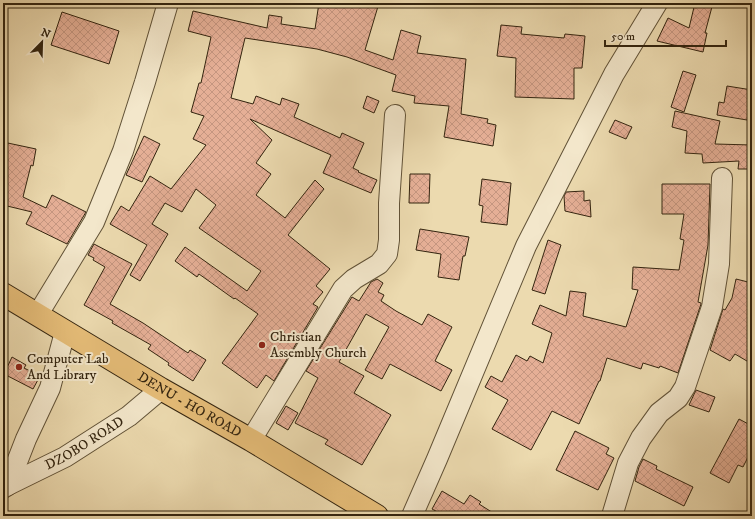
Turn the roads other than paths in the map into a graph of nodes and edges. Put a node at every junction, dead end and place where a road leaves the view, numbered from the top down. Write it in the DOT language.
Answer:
graph roads {
  1 [pos="168,3"];
  2 [pos="657,3"];
  3 [pos="394,115"];
  4 [pos="722,178"];
  5 [pos="3,294"];
  6 [pos="38,314"];
  7 [pos="65,332"];
  8 [pos="160,389"];
  9 [pos="251,440"];
  10 [pos="6,486"];
  11 [pos="377,516"];
  12 [pos="412,516"];
  13 [pos="612,516"];
  1 -- 6 [label="street"];
  2 -- 12 [label="street"];
  3 -- 9 [label="street"];
  4 -- 13 [label="street"];
  5 -- 6 [label="main road, DENU - HO ROAD"];
  6 -- 7 [label="main road, DENU - HO ROAD"];
  7 -- 8 [label="main road, DENU - HO ROAD"];
  7 -- 10 [label="street"];
  8 -- 9 [label="main road, DENU - HO ROAD"];
  8 -- 10 [label="street, DZOBO ROAD"];
  9 -- 11 [label="main road, DENU - HO ROAD"];
}
